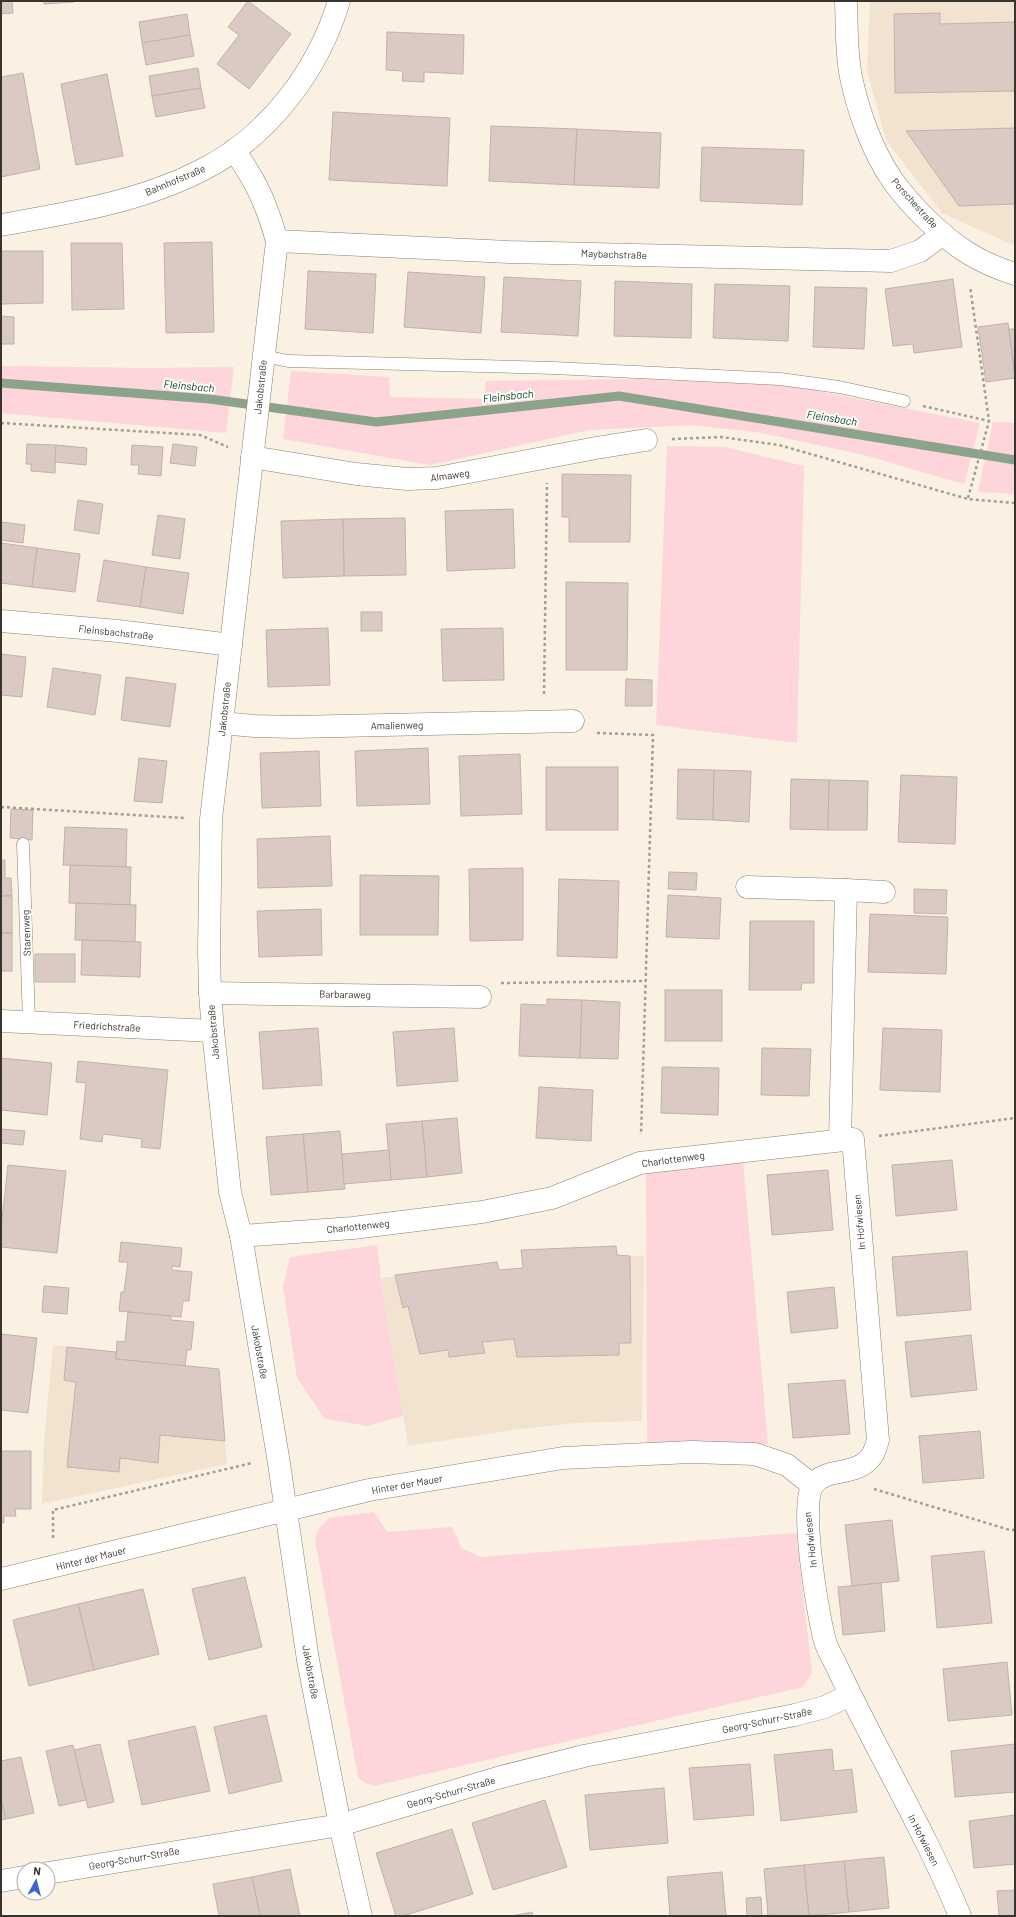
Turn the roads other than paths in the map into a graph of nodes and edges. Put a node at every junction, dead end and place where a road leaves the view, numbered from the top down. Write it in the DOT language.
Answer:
graph roads {
  1 [pos="340,1"];
  2 [pos="846,1"];
  3 [pos="234,150"];
  4 [pos="1,225"];
  5 [pos="943,234"];
  6 [pos="277,241"];
  7 [pos="1015,274"];
  8 [pos="263,364"];
  9 [pos="904,401"];
  10 [pos="646,440"];
  11 [pos="253,449"];
  12 [pos="1,621"];
  13 [pos="231,645"];
  14 [pos="573,721"];
  15 [pos="222,724"];
  16 [pos="23,844"];
  17 [pos="747,887"];
  18 [pos="846,890"];
  19 [pos="884,892"];
  20 [pos="210,993"];
  21 [pos="480,997"];
  22 [pos="1,1021"];
  23 [pos="29,1021"];
  24 [pos="213,1031"];
  25 [pos="846,1140"];
  26 [pos="241,1236"];
  27 [pos="812,1485"];
  28 [pos="285,1510"];
  29 [pos="1,1578"];
  30 [pos="850,1695"];
  31 [pos="340,1825"];
  32 [pos="56,1872"];
  33 [pos="16,1878"];
  34 [pos="1,1881"];
  35 [pos="361,1916"];
  36 [pos="960,1916"];
  1 -- 3 [label="street, Bahnhofstraße"];
  2 -- 5 [label="street, Porschestraße"];
  3 -- 4 [label="street, Bahnhofstraße"];
  3 -- 6 [label="street, Jakobstraße"];
  5 -- 6 [label="street, Maybachstraße"];
  5 -- 7 [label="street, Porschestraße"];
  6 -- 8 [label="street, Jakobstraße"];
  8 -- 9 [label="lane"];
  8 -- 11 [label="street, Jakobstraße"];
  10 -- 11 [label="street, Almaweg"];
  11 -- 13 [label="street, Jakobstraße"];
  12 -- 13 [label="street, Fleinsbachstraße"];
  13 -- 15 [label="street, Jakobstraße"];
  14 -- 15 [label="street, Amalienweg"];
  15 -- 20 [label="street, Jakobstraße"];
  16 -- 23 [label="lane, Starenweg"];
  17 -- 18 [label="street"];
  18 -- 19 [label="street"];
  18 -- 25 [label="street"];
  20 -- 21 [label="street, Barbaraweg"];
  20 -- 24 [label="street, Jakobstraße"];
  22 -- 23 [label="street, Friedrichstraße"];
  23 -- 24 [label="street, Friedrichstraße"];
  24 -- 26 [label="street, Jakobstraße"];
  25 -- 26 [label="street, Charlottenweg"];
  25 -- 27 [label="street, In Hofwiesen"];
  26 -- 28 [label="street, Jakobstraße"];
  27 -- 28 [label="street, Hinter der Mauer"];
  27 -- 30 [label="street, In Hofwiesen"];
  28 -- 29 [label="street, Hinter der Mauer"];
  28 -- 31 [label="street, Jakobstraße"];
  30 -- 31 [label="street, Georg-Schurr-Straße"];
  30 -- 36 [label="street, In Hofwiesen"];
  31 -- 32 [label="street, Georg-Schurr-Straße"];
  31 -- 35 [label="street, Jakobstraße"];
  33 -- 34 [label="street"];
}
